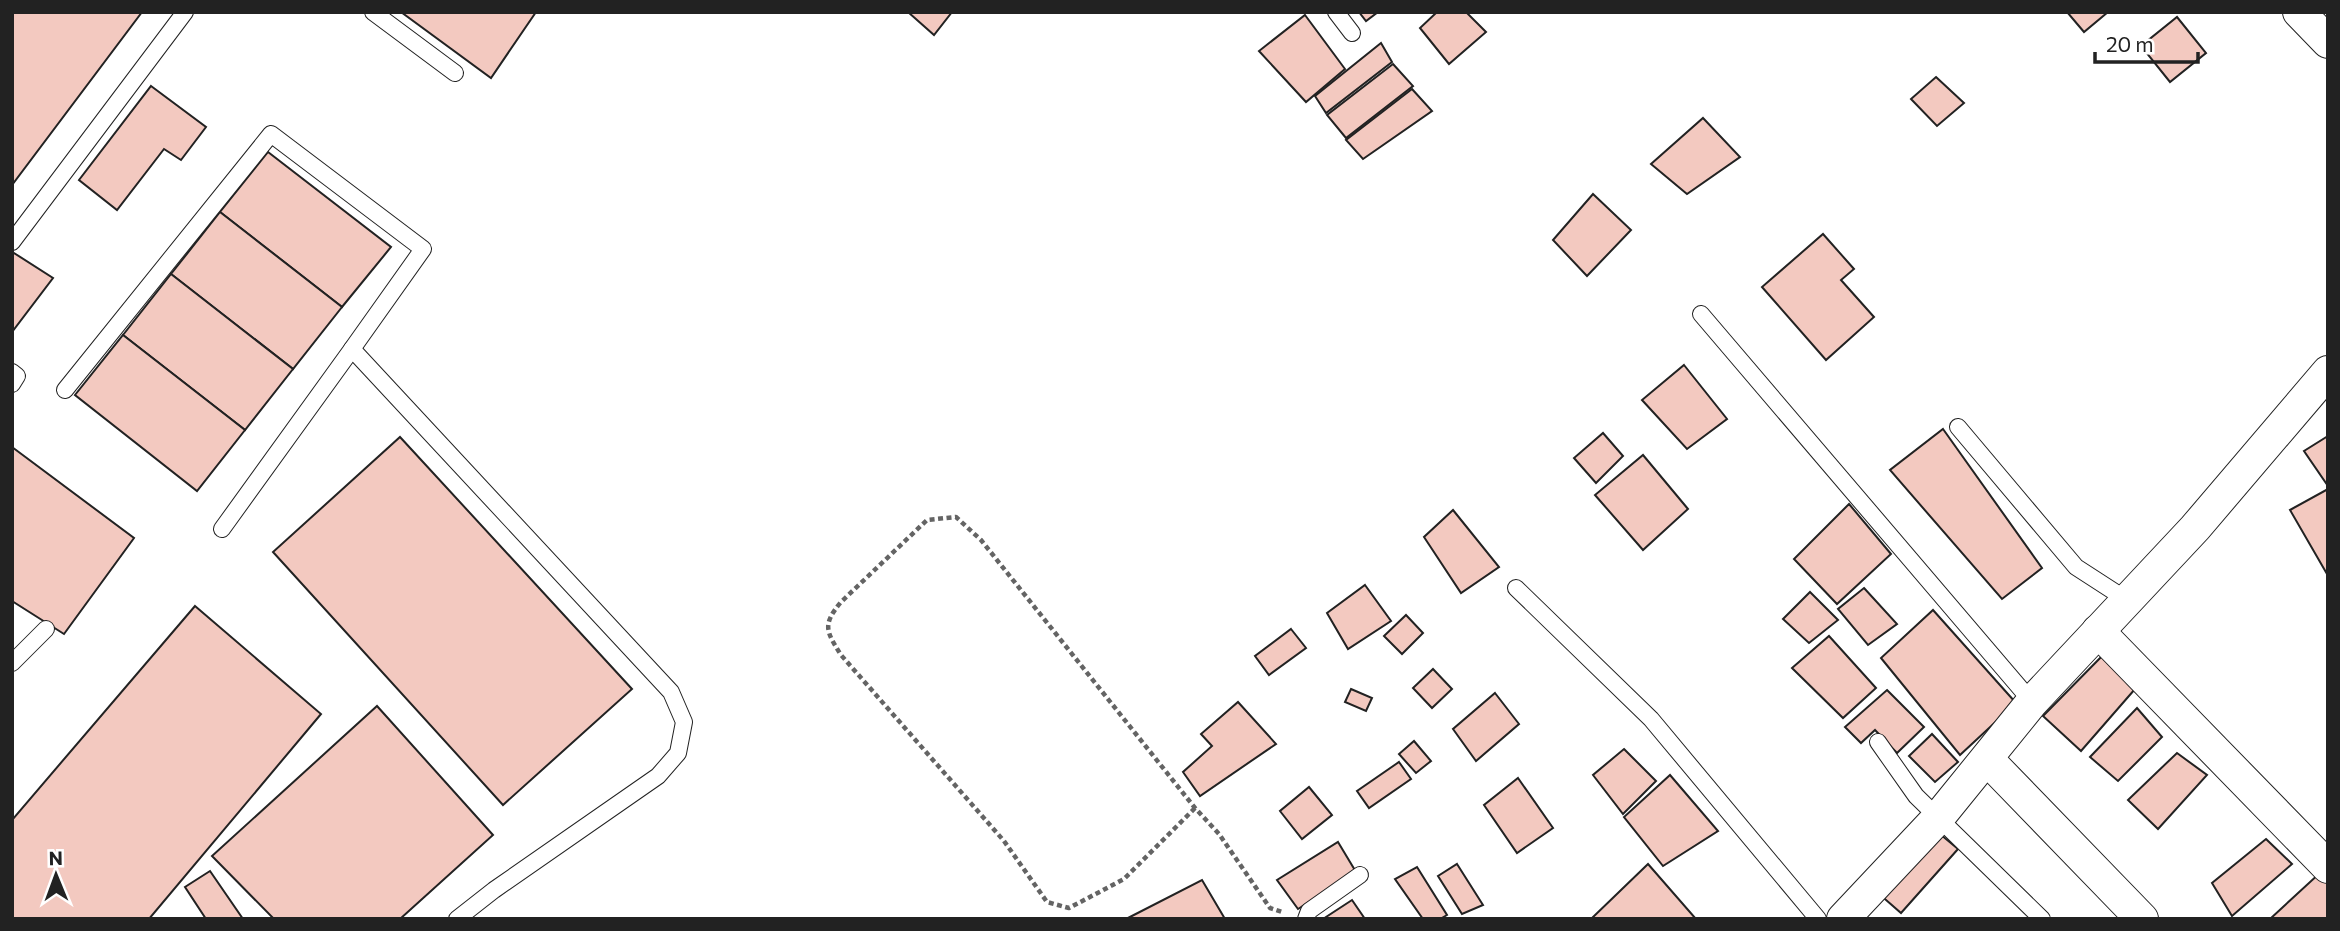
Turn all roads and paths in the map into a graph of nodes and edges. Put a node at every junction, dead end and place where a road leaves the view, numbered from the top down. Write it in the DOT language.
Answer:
graph roads {
  1 [pos="185,12"];
  2 [pos="373,12"];
  3 [pos="1336,12"];
  4 [pos="2299,12"];
  5 [pos="1352,33"];
  6 [pos="2328,42"];
  7 [pos="455,73"];
  8 [pos="12,242"];
  9 [pos="1701,314"];
  10 [pos="352,349"];
  11 [pos="12,372"];
  12 [pos="2325,383"];
  13 [pos="12,384"];
  14 [pos="65,390"];
  15 [pos="1958,427"];
  16 [pos="222,528"];
  17 [pos="1517,588"];
  18 [pos="2127,600"];
  19 [pos="46,629"];
  20 [pos="2098,631"];
  21 [pos="12,663"];
  22 [pos="2032,702"];
  23 [pos="1878,742"];
  24 [pos="1987,759"];
  25 [pos="1195,808"];
  26 [pos="1938,818"];
  27 [pos="2328,867"];
  28 [pos="1360,875"];
  29 [pos="1299,917"];
  30 [pos="457,919"];
  31 [pos="1818,919"];
  32 [pos="1843,919"];
  33 [pos="2042,919"];
  34 [pos="2141,919"];
  1 -- 8 [label="lane"];
  2 -- 7 [label="lane"];
  3 -- 5 [label="lane"];
  4 -- 6 [label="street"];
  9 -- 22 [label="lane"];
  10 -- 14 [label="lane"];
  10 -- 16 [label="lane"];
  10 -- 30 [label="lane"];
  11 -- 13 [label="lane"];
  12 -- 18 [label="street"];
  15 -- 18 [label="lane"];
  17 -- 31 [label="lane"];
  18 -- 20 [label="street"];
  19 -- 21 [label="lane"];
  20 -- 22 [label="street"];
  20 -- 27 [label="street"];
  22 -- 24 [label="street"];
  23 -- 26 [label="lane"];
  24 -- 26 [label="street"];
  24 -- 34 [label="street"];
  25 -- 25 [label="path"];
  25 -- 29 [label="path"];
  26 -- 32 [label="street"];
  26 -- 33 [label="lane"];
  28 -- 29 [label="lane"];
}
